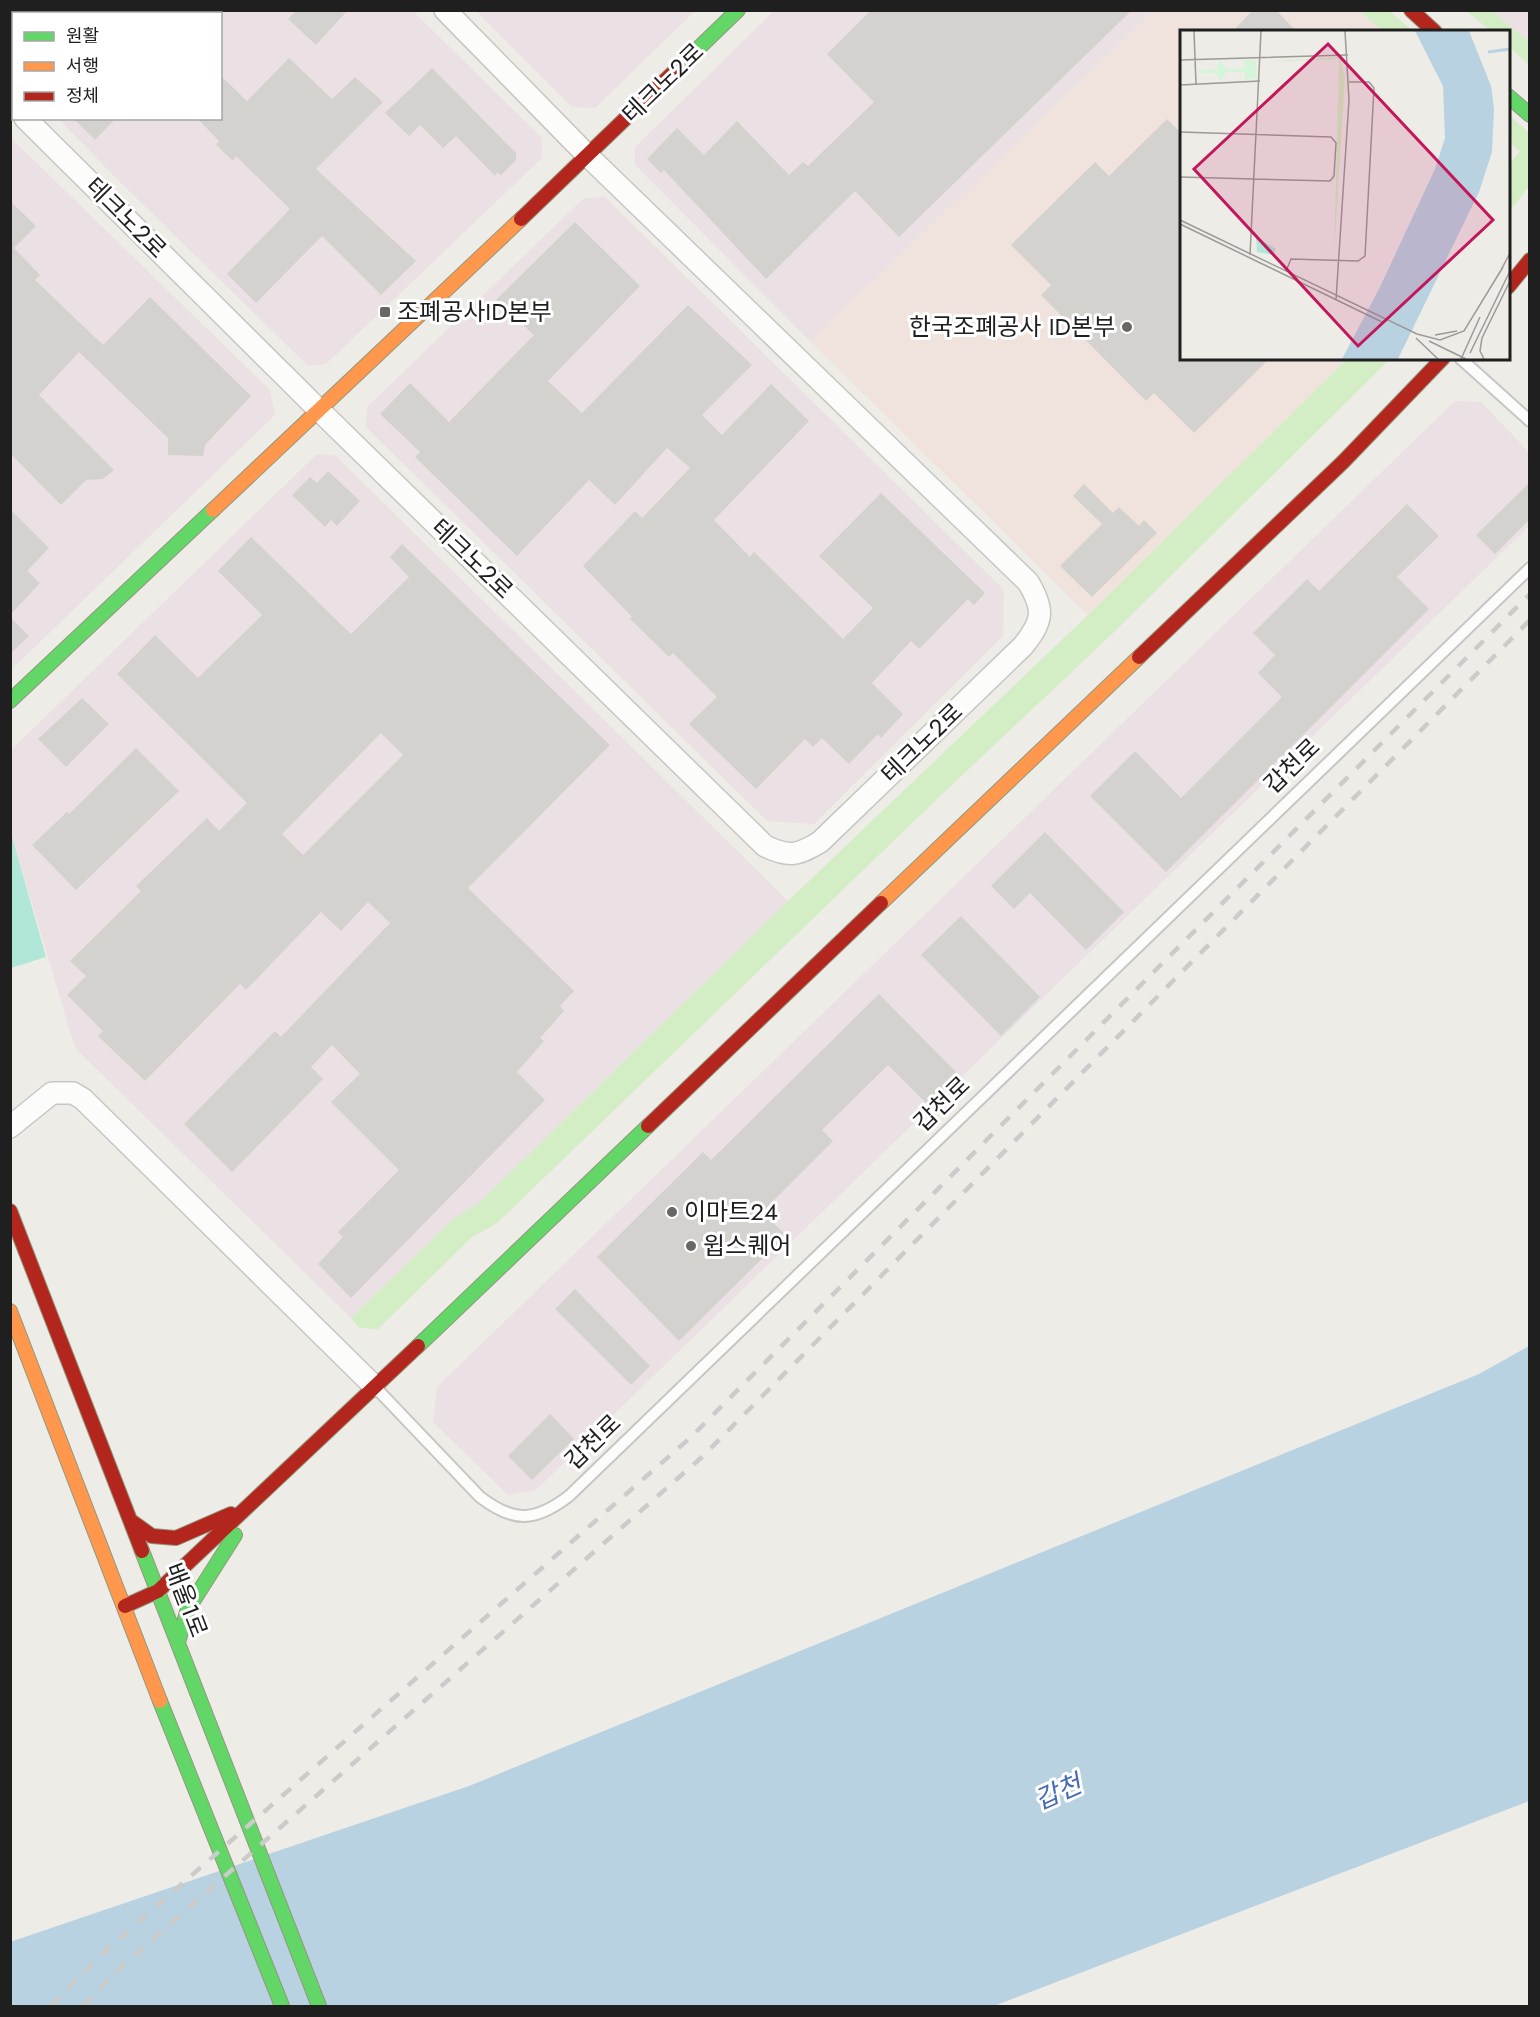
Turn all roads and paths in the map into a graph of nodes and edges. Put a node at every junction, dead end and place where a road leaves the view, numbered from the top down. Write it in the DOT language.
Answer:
graph roads {
  1 [pos="445,10"];
  2 [pos="738,10"];
  3 [pos="1411,10"];
  4 [pos="1433,30"];
  5 [pos="1510,97"];
  6 [pos="1530,115"];
  7 [pos="27,120"];
  8 [pos="588,156"];
  9 [pos="1530,260"];
  10 [pos="1510,286"];
  11 [pos="1441,360"];
  12 [pos="1462,360"];
  13 [pos="320,411"];
  14 [pos="1530,421"];
  15 [pos="1530,568"];
  16 [pos="10,701"];
  17 [pos="10,1127"];
  18 [pos="10,1211"];
  19 [pos="10,1311"];
  20 [pos="375,1386"];
  21 [pos="248,1508"];
  22 [pos="131,1521"];
  23 [pos="158,1591"];
  24 [pos="125,1606"];
  25 [pos="178,1642"];
  26 [pos="282,2007"];
  27 [pos="318,2007"];
  1 -- 8 [label="street, 테크노2로"];
  2 -- 8 [label="main road, 테크노2로"];
  3 -- 4 [label="main road"];
  5 -- 6 [label="main road"];
  7 -- 13 [label="street, 테크노2로"];
  8 -- 13 [label="main road, 테크노2로"];
  8 -- 13 [label="street, 테크노2로"];
  9 -- 10 [label="main road"];
  11 -- 20 [label="main road"];
  12 -- 14 [label="lane"];
  13 -- 16 [label="main road, 테크노2로"];
  15 -- 20 [label="lane, 갑천로"];
  17 -- 20 [label="street"];
  18 -- 22 [label="main road, 배울1로"];
  19 -- 24 [label="main road"];
  20 -- 21 [label="main road"];
  21 -- 22 [label="main road"];
  21 -- 23 [label="main road"];
  21 -- 25 [label="main road"];
  22 -- 23 [label="main road, 배울1로"];
  23 -- 24 [label="main road"];
  23 -- 25 [label="main road, 배울1로"];
  24 -- 26 [label="main road"];
  25 -- 27 [label="main road, 배울1로"];
}
